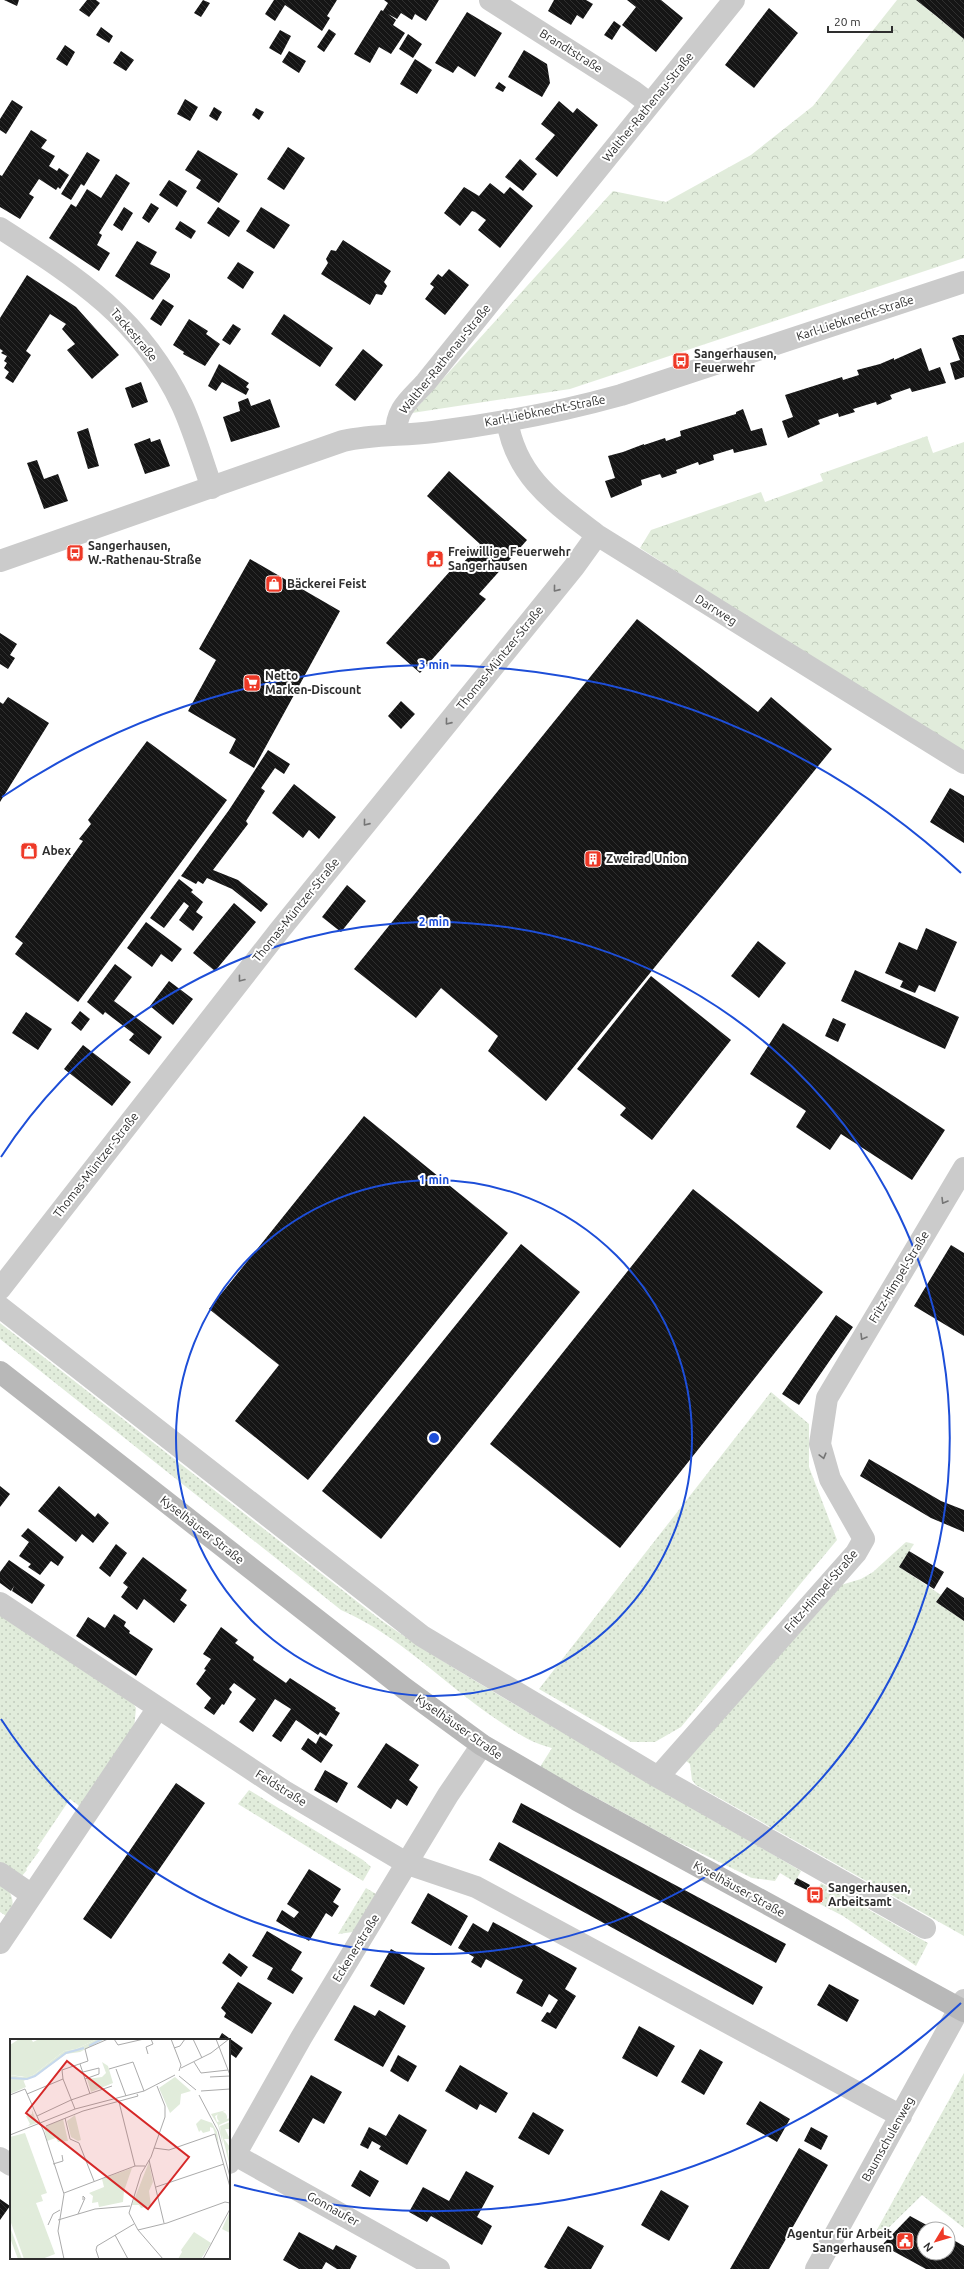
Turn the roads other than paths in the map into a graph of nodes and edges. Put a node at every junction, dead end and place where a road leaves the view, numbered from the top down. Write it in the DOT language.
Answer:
graph roads {
  1 [pos="490,0"];
  2 [pos="734,0"];
  3 [pos="650,104"];
  4 [pos="0,228"];
  5 [pos="964,282"];
  6 [pos="507,420"];
  7 [pos="396,434"];
  8 [pos="212,488"];
  9 [pos="597,535"];
  10 [pos="0,561"];
  11 [pos="964,763"];
  12 [pos="964,1168"];
  13 [pos="0,1289"];
  14 [pos="0,1306"];
  15 [pos="0,1372"];
  16 [pos="0,1603"];
  17 [pos="158,1708"];
  18 [pos="482,1745"];
  19 [pos="658,1777"];
  20 [pos="408,1864"];
  21 [pos="0,1874"];
  22 [pos="32,1895"];
  23 [pos="925,1928"];
  24 [pos="0,1943"];
  25 [pos="962,2006"];
  26 [pos="901,2116"];
  27 [pos="0,2158"];
  28 [pos="232,2159"];
  29 [pos="10,2165"];
  30 [pos="439,2269"];
  31 [pos="816,2269"];
  1 -- 3 [label="street, Brandtstraße"];
  2 -- 3 [label="street, Walther-Rathenau-Straße"];
  3 -- 7 [label="street, Walther-Rathenau-Straße"];
  4 -- 8 [label="street, Tackestraße"];
  5 -- 6 [label="street, Karl-Liebknecht-Straße"];
  6 -- 7 [label="street, Karl-Liebknecht-Straße"];
  6 -- 9 [label="street, Darrweg"];
  7 -- 8 [label="street"];
  8 -- 10 [label="street"];
  9 -- 11 [label="street, Darrweg"];
  9 -- 13 [label="street, Thomas-Müntzer-Straße, one-way"];
  12 -- 19 [label="street, Fritz-Himpel-Straße, one-way"];
  14 -- 19 [label="street"];
  15 -- 18 [label="main road, Kyselhäuser Straße"];
  16 -- 17 [label="street, Feldstraße"];
  17 -- 20 [label="street, Feldstraße"];
  17 -- 22 [label="street"];
  18 -- 20 [label="street, Eckenerstraße"];
  18 -- 25 [label="main road, Kyselhäuser Straße"];
  19 -- 23 [label="street"];
  20 -- 26 [label="street"];
  20 -- 28 [label="street, Eckenerstraße"];
  21 -- 22 [label="street"];
  22 -- 24 [label="street"];
  25 -- 26 [label="street, Baumschulenweg"];
  26 -- 31 [label="street, Baumschulenweg"];
  27 -- 29 [label="street"];
  28 -- 30 [label="street, Gonnaufer"];
}
